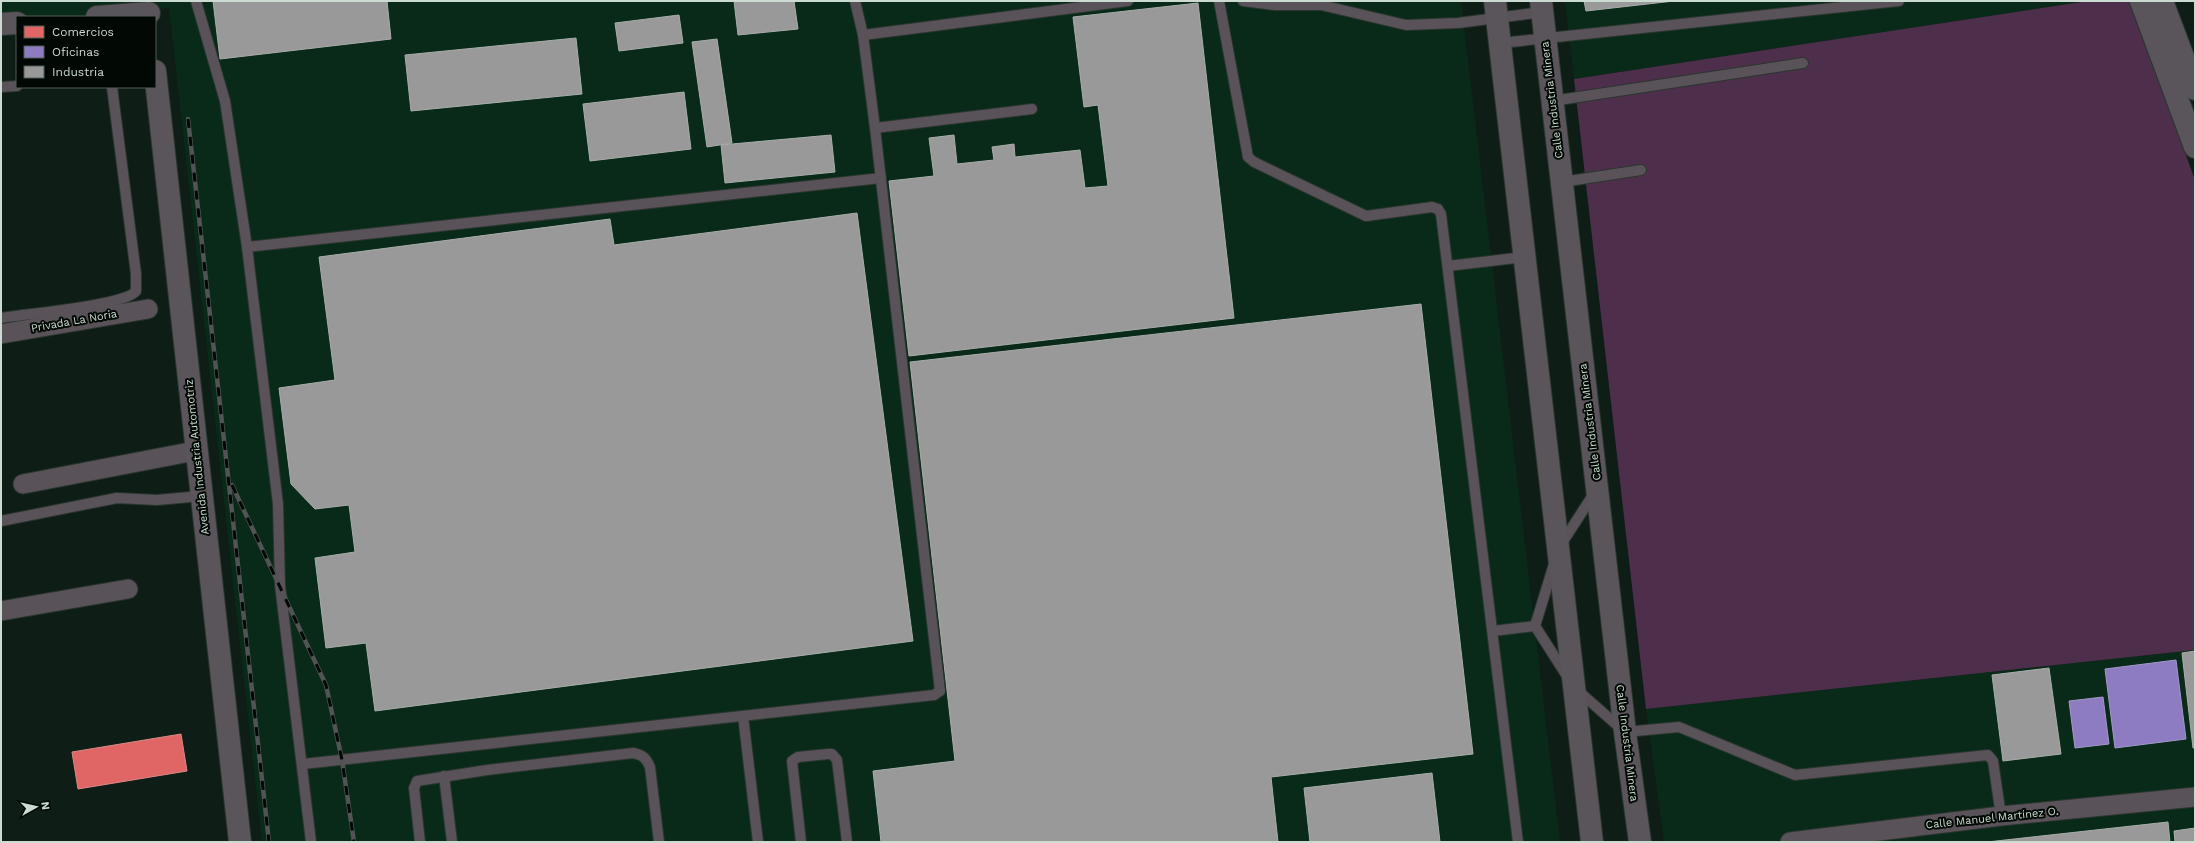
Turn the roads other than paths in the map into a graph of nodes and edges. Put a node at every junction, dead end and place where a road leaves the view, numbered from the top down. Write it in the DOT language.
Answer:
graph roads {
  1 [pos="196,1"];
  2 [pos="855,1"];
  3 [pos="1128,1"];
  4 [pos="1219,1"];
  5 [pos="1243,1"];
  6 [pos="1899,1"];
  7 [pos="2141,1"];
  8 [pos="2162,1"];
  9 [pos="1541,7"];
  10 [pos="148,10"];
  11 [pos="1496,10"];
  12 [pos="104,16"];
  13 [pos="16,23"];
  14 [pos="1,24"];
  15 [pos="863,35"];
  16 [pos="1545,39"];
  17 [pos="1501,44"];
  18 [pos="1803,63"];
  19 [pos="156,80"];
  20 [pos="2194,84"];
  21 [pos="16,86"];
  22 [pos="1,87"];
  23 [pos="112,88"];
  24 [pos="1552,101"];
  25 [pos="1032,109"];
  26 [pos="875,128"];
  27 [pos="2195,147"];
  28 [pos="1641,170"];
  29 [pos="881,178"];
  30 [pos="1562,182"];
  31 [pos="247,246"];
  32 [pos="1524,256"];
  33 [pos="1448,266"];
  34 [pos="148,309"];
  35 [pos="1,318"];
  36 [pos="1,334"];
  37 [pos="195,451"];
  38 [pos="23,484"];
  39 [pos="1598,488"];
  40 [pos="201,496"];
  41 [pos="1,521"];
  42 [pos="1559,547"];
  43 [pos="128,590"];
  44 [pos="1,611"];
  45 [pos="1535,626"];
  46 [pos="1493,631"];
  47 [pos="1575,689"];
  48 [pos="743,716"];
  49 [pos="1624,732"];
  50 [pos="303,764"];
  51 [pos="444,776"];
  52 [pos="2195,796"];
  53 [pos="2001,816"];
  54 [pos="240,842"];
  55 [pos="311,842"];
  56 [pos="420,842"];
  57 [pos="452,842"];
  58 [pos="659,842"];
  59 [pos="758,842"];
  60 [pos="801,842"];
  61 [pos="847,842"];
  62 [pos="1518,842"];
  63 [pos="1592,842"];
  64 [pos="1640,842"];
  65 [pos="1790,842"];
  1 -- 31 [label="lane"];
  2 -- 15 [label="lane"];
  3 -- 15 [label="lane"];
  4 -- 33 [label="lane"];
  5 -- 11 [label="lane"];
  6 -- 16 [label="lane"];
  7 -- 27 [label="main road"];
  8 -- 20 [label="main road"];
  9 -- 11 [label="lane"];
  9 -- 16 [label="main road, Calle Industria Minera"];
  10 -- 12 [label="main road"];
  11 -- 17 [label="main road"];
  13 -- 14 [label="main road"];
  15 -- 26 [label="lane"];
  16 -- 17 [label="lane"];
  16 -- 24 [label="main road, Calle Industria Minera"];
  17 -- 32 [label="main road"];
  18 -- 24 [label="lane"];
  19 -- 37 [label="main road, Avenida Industria Automotriz"];
  21 -- 22 [label="lane"];
  23 -- 35 [label="lane"];
  24 -- 30 [label="main road, Calle Industria Minera"];
  25 -- 26 [label="lane"];
  26 -- 29 [label="lane"];
  28 -- 30 [label="lane"];
  29 -- 31 [label="lane"];
  29 -- 48 [label="lane"];
  30 -- 39 [label="main road, Calle Industria Minera"];
  31 -- 50 [label="lane"];
  32 -- 33 [label="lane"];
  32 -- 42 [label="main road"];
  33 -- 46 [label="lane"];
  34 -- 36 [label="street, Privada La Noria"];
  37 -- 38 [label="street"];
  37 -- 40 [label="main road, Avenida Industria Automotriz"];
  39 -- 42 [label="lane"];
  39 -- 49 [label="main road, Calle Industria Minera"];
  40 -- 41 [label="lane"];
  40 -- 54 [label="main road, Avenida Industria Automotriz"];
  42 -- 45 [label="lane"];
  42 -- 47 [label="main road"];
  43 -- 44 [label="street"];
  45 -- 46 [label="lane"];
  45 -- 47 [label="lane"];
  46 -- 62 [label="lane"];
  47 -- 49 [label="lane"];
  47 -- 63 [label="main road"];
  48 -- 50 [label="lane"];
  48 -- 59 [label="lane"];
  49 -- 53 [label="lane"];
  49 -- 64 [label="main road, Calle Industria Minera"];
  50 -- 55 [label="lane"];
  51 -- 56 [label="lane"];
  51 -- 57 [label="lane"];
  51 -- 58 [label="lane"];
  52 -- 53 [label="street, Calle Manuel Martínez O."];
  53 -- 65 [label="street, Calle Manuel Martínez O."];
  60 -- 61 [label="lane"];
}
